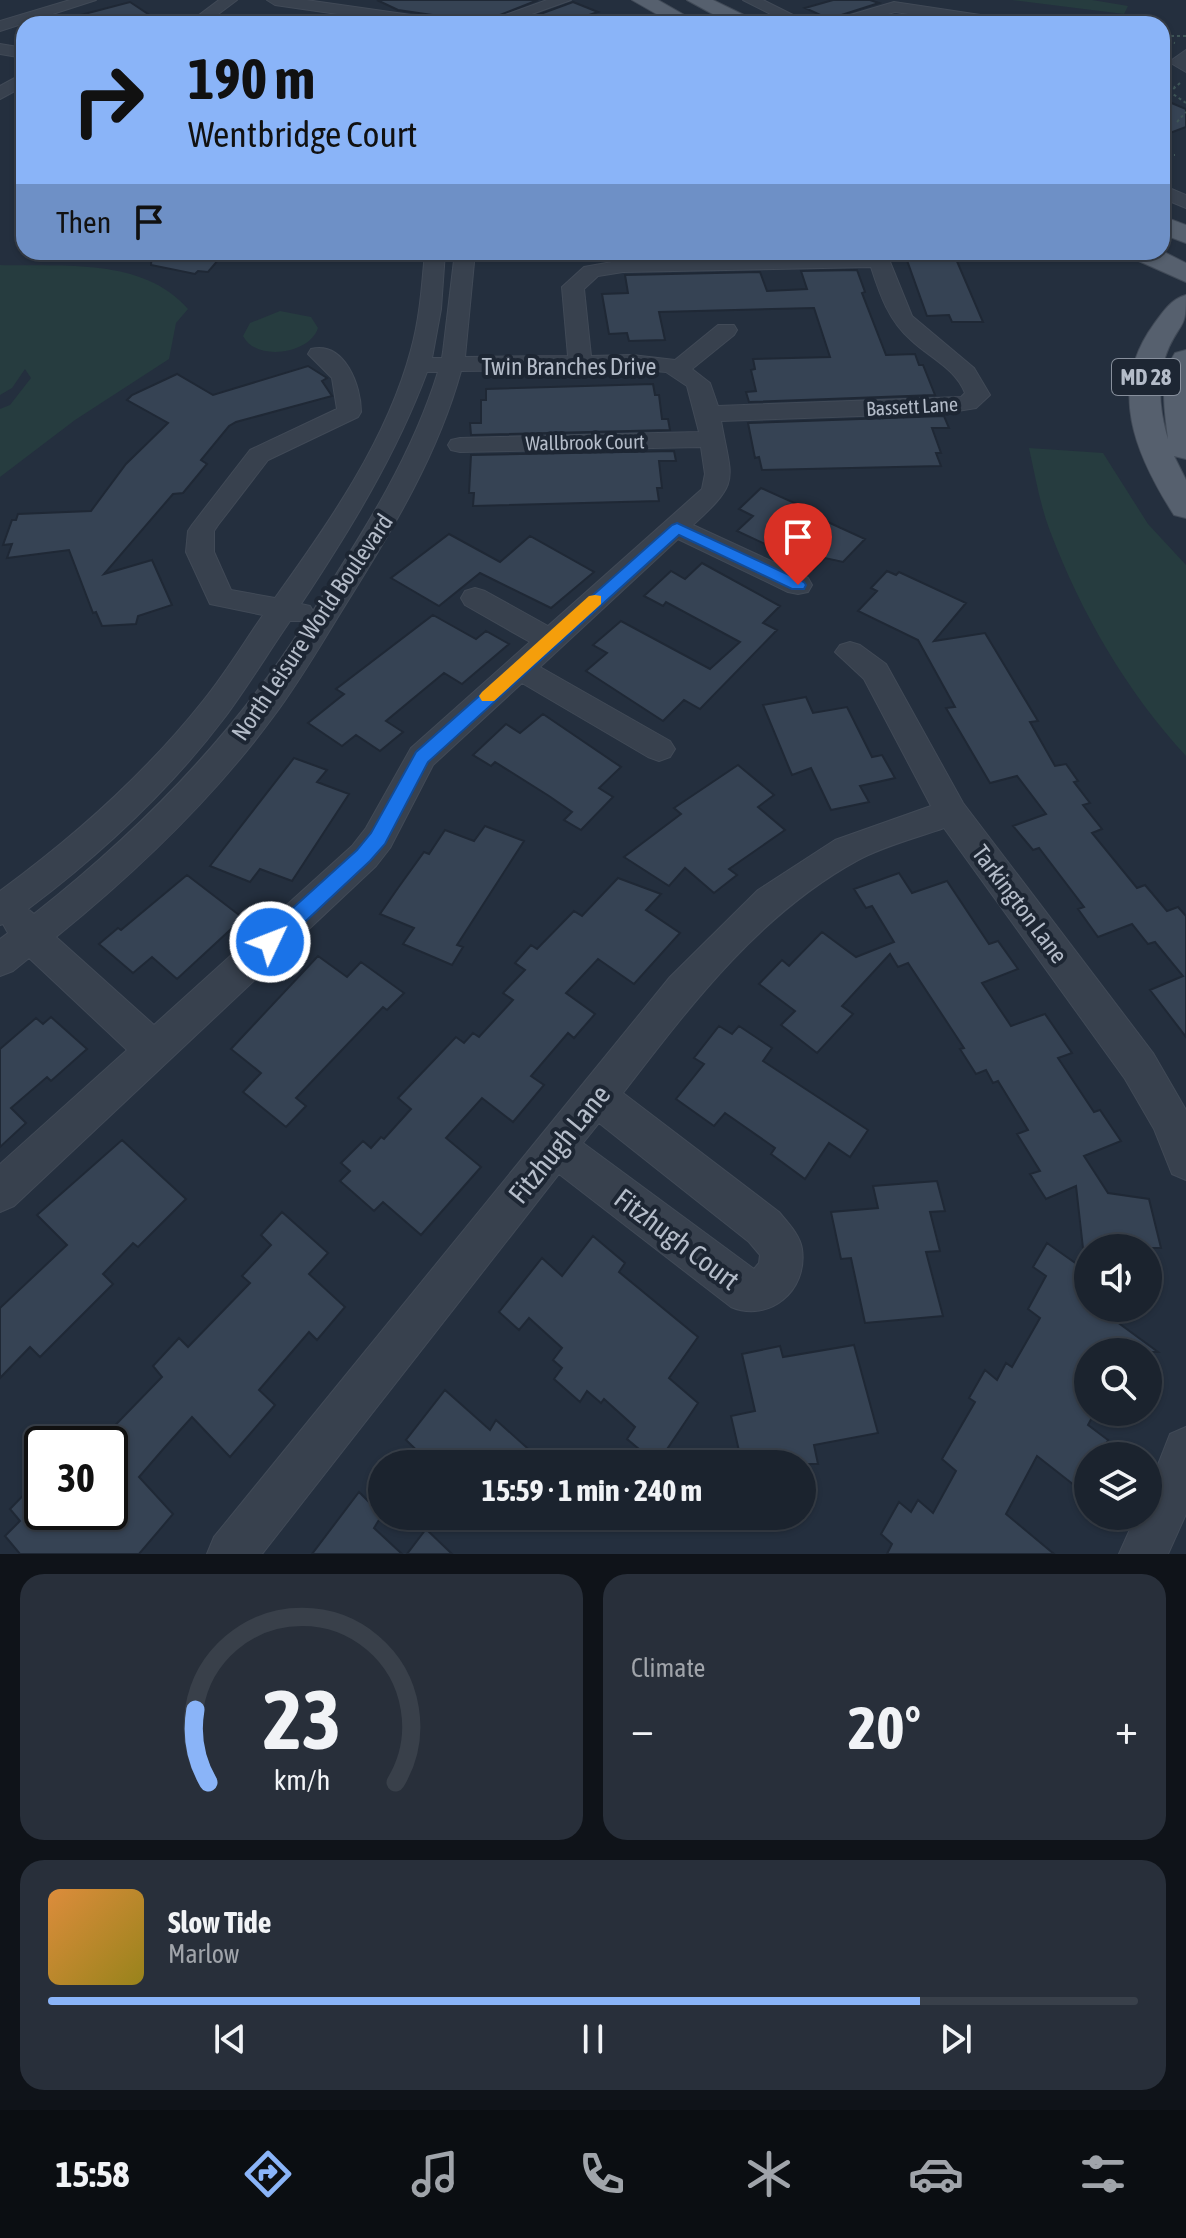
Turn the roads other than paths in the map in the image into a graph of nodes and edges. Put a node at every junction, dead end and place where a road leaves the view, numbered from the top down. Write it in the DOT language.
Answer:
graph roads {
  1 [pos="229,0"];
  2 [pos="275,0"];
  3 [pos="283,0"];
  4 [pos="563,0"];
  5 [pos="642,0"];
  6 [pos="697,0"];
  7 [pos="751,0"];
  8 [pos="885,8"];
  9 [pos="343,9"];
  10 [pos="89,10"];
  11 [pos="901,15"];
  12 [pos="27,16"];
  13 [pos="206,16"];
  14 [pos="335,16"];
  15 [pos="388,16"];
  16 [pos="513,16"];
  17 [pos="674,16"];
  18 [pos="730,16"];
  19 [pos="786,16"];
  20 [pos="856,16"];
  21 [pos="972,16"];
  22 [pos="1186,55"];
  23 [pos="1186,67"];
  24 [pos="434,260"];
  25 [pos="464,260"];
  26 [pos="776,260"];
  27 [pos="880,260"];
  28 [pos="1158,260"];
  29 [pos="1186,274"];
  30 [pos="1186,304"];
  31 [pos="726,330"];
  32 [pos="319,354"];
  33 [pos="580,364"];
  34 [pos="418,365"];
  35 [pos="452,366"];
  36 [pos="678,369"];
  37 [pos="1185,369"];
  38 [pos="709,426"];
  39 [pos="460,445"];
  40 [pos="1186,449"];
  41 [pos="1186,507"];
  42 [pos="677,528"];
  43 [pos="798,585"];
  44 [pos="475,598"];
  45 [pos="282,609"];
  46 [pos="322,617"];
  47 [pos="550,640"];
  48 [pos="850,652"];
  49 [pos="519,668"];
  50 [pos="659,749"];
  51 [pos="951,812"];
  52 [pos="2,904"];
  53 [pos="31,937"];
  54 [pos="0,960"];
  55 [pos="153,1049"];
  56 [pos="597,1097"];
  57 [pos="557,1148"];
  58 [pos="1186,1160"];
  59 [pos="0,1192"];
  60 [pos="1186,1450"];
  61 [pos="231,1554"];
  62 [pos="1143,1554"];
  1 -- 13 [label="street"];
  2 -- 3 [label="street"];
  3 -- 9 [label="street"];
  4 -- 16 [label="street"];
  5 -- 17 [label="main road"];
  6 -- 18 [label="main road"];
  7 -- 19 [label="street"];
  8 -- 11 [label="street"];
  8 -- 20 [label="street"];
  8 -- 21 [label="street"];
  9 -- 14 [label="street"];
  9 -- 15 [label="street"];
  10 -- 12 [label="street"];
  22 -- 23 [label="street"];
  24 -- 34 [label="street, North Leisure World Boulevard"];
  25 -- 35 [label="street, North Leisure World Boulevard"];
  26 -- 33 [label="street"];
  27 -- 38 [label="street, Bassett Lane"];
  28 -- 29 [label="main road"];
  30 -- 41 [label="main road, MD 28"];
  31 -- 36 [label="street"];
  32 -- 45 [label="street"];
  33 -- 35 [label="street, Twin Branches Drive"];
  33 -- 36 [label="street, Twin Branches Drive"];
  34 -- 35 [label="street, Twin Branches Drive"];
  34 -- 45 [label="street, North Leisure World Boulevard"];
  35 -- 46 [label="street, North Leisure World Boulevard"];
  36 -- 38 [label="street, Twin Branches Drive"];
  37 -- 40 [label="main road, MD 28"];
  38 -- 39 [label="street, Wallbrook Court"];
  38 -- 42 [label="street, Twin Branches Drive"];
  42 -- 43 [label="street"];
  42 -- 47 [label="street, Twin Branches Drive"];
  44 -- 47 [label="street"];
  45 -- 46 [label="street"];
  45 -- 52 [label="street, North Leisure World Boulevard"];
  46 -- 53 [label="street, North Leisure World Boulevard"];
  47 -- 49 [label="street, Twin Branches Drive"];
  48 -- 51 [label="street, Tarkington Lane"];
  49 -- 50 [label="street"];
  49 -- 55 [label="street, Twin Branches Drive"];
  51 -- 56 [label="street, Fitzhugh Lane"];
  51 -- 58 [label="street, Tarkington Lane"];
  52 -- 53 [label="street"];
  53 -- 54 [label="street, North Leisure World Boulevard"];
  53 -- 55 [label="street"];
  55 -- 59 [label="street, Twin Branches Drive"];
  56 -- 57 [label="street, Fitzhugh Lane"];
  56 -- 57 [label="street, Fitzhugh Court"];
  57 -- 61 [label="street, Fitzhugh Lane"];
  60 -- 62 [label="street"];
}
